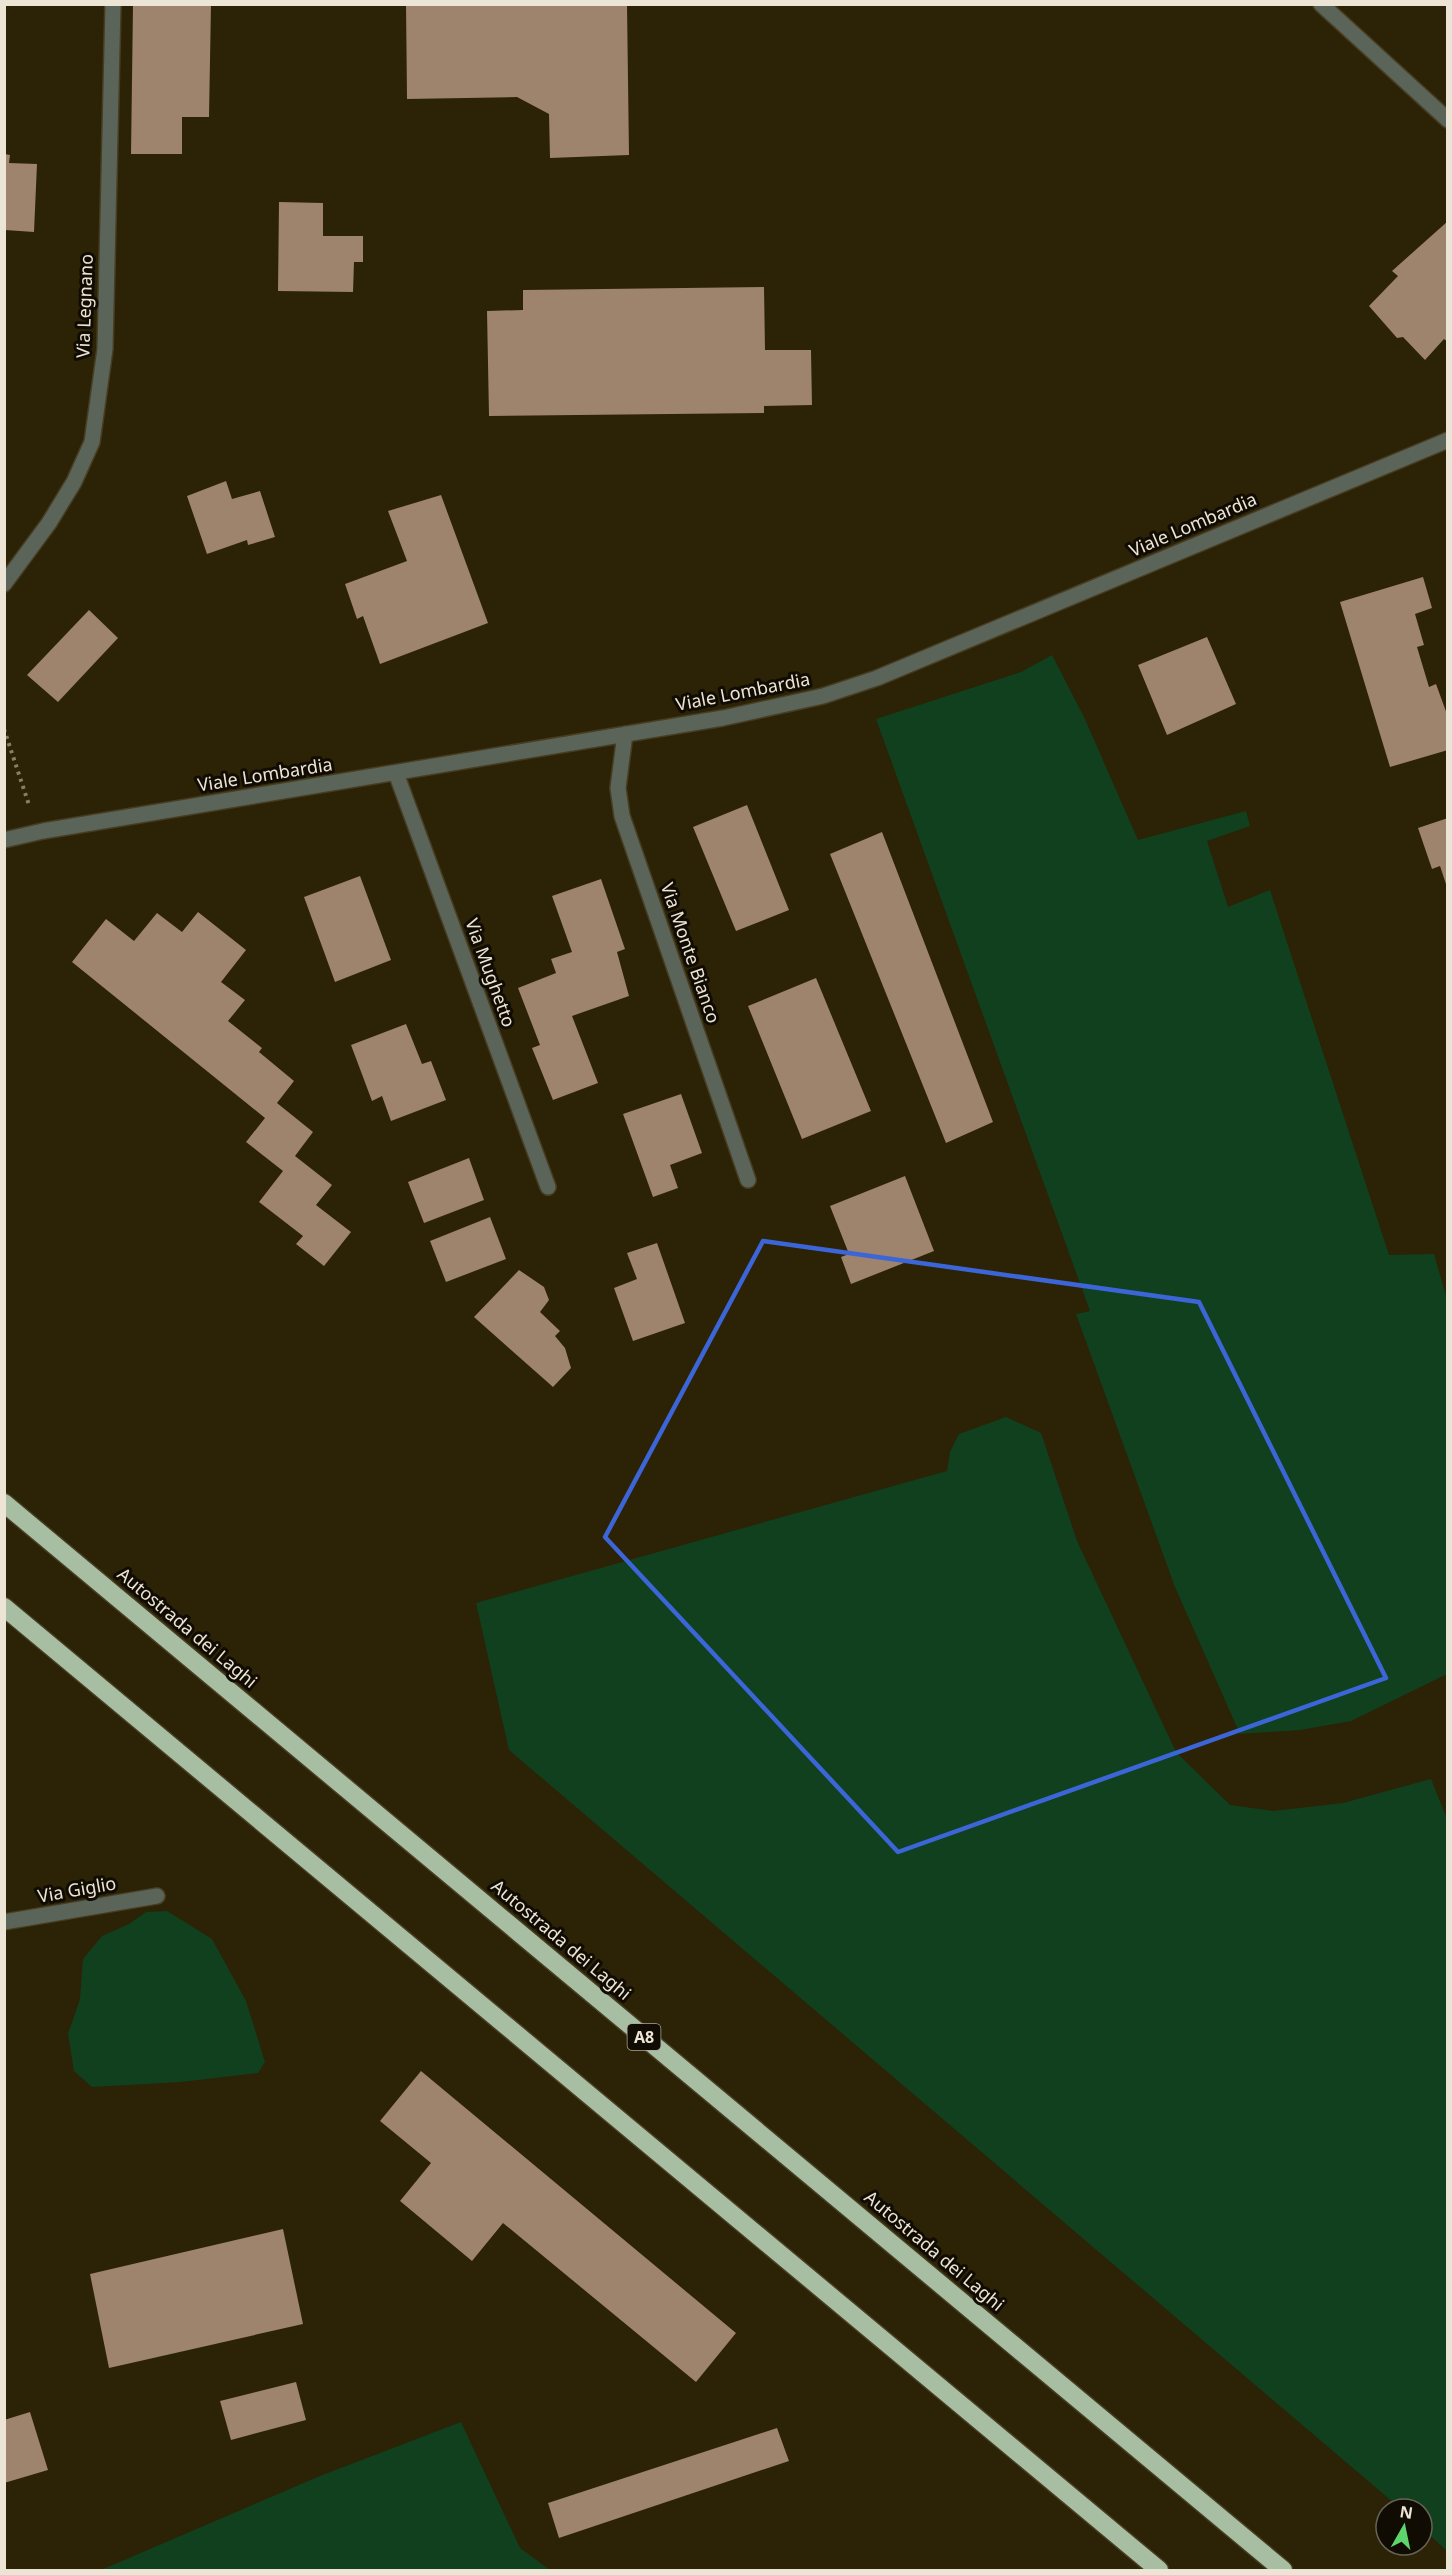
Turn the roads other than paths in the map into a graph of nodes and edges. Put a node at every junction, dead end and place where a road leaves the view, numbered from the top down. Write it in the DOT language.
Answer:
graph roads {
  1 [pos="113,4"];
  2 [pos="1321,4"];
  3 [pos="1448,120"];
  4 [pos="1448,440"];
  5 [pos="4,584"];
  6 [pos="625,734"];
  7 [pos="396,773"];
  8 [pos="4,840"];
  9 [pos="748,1180"];
  10 [pos="548,1187"];
  11 [pos="4,1503"];
  12 [pos="4,1607"];
  13 [pos="157,1896"];
  14 [pos="4,1922"];
  15 [pos="1160,2571"];
  16 [pos="1283,2571"];
  1 -- 5 [label="street, Via Legnano"];
  2 -- 3 [label="street"];
  4 -- 6 [label="street, Viale Lombardia"];
  6 -- 7 [label="street, Viale Lombardia"];
  6 -- 9 [label="street, Via Monte Bianco"];
  7 -- 8 [label="street, Viale Lombardia"];
  7 -- 10 [label="street, Via Mughetto"];
  11 -- 16 [label="highway, Autostrada dei Laghi / A8"];
  12 -- 15 [label="highway"];
  13 -- 14 [label="street, Via Giglio"];
}
